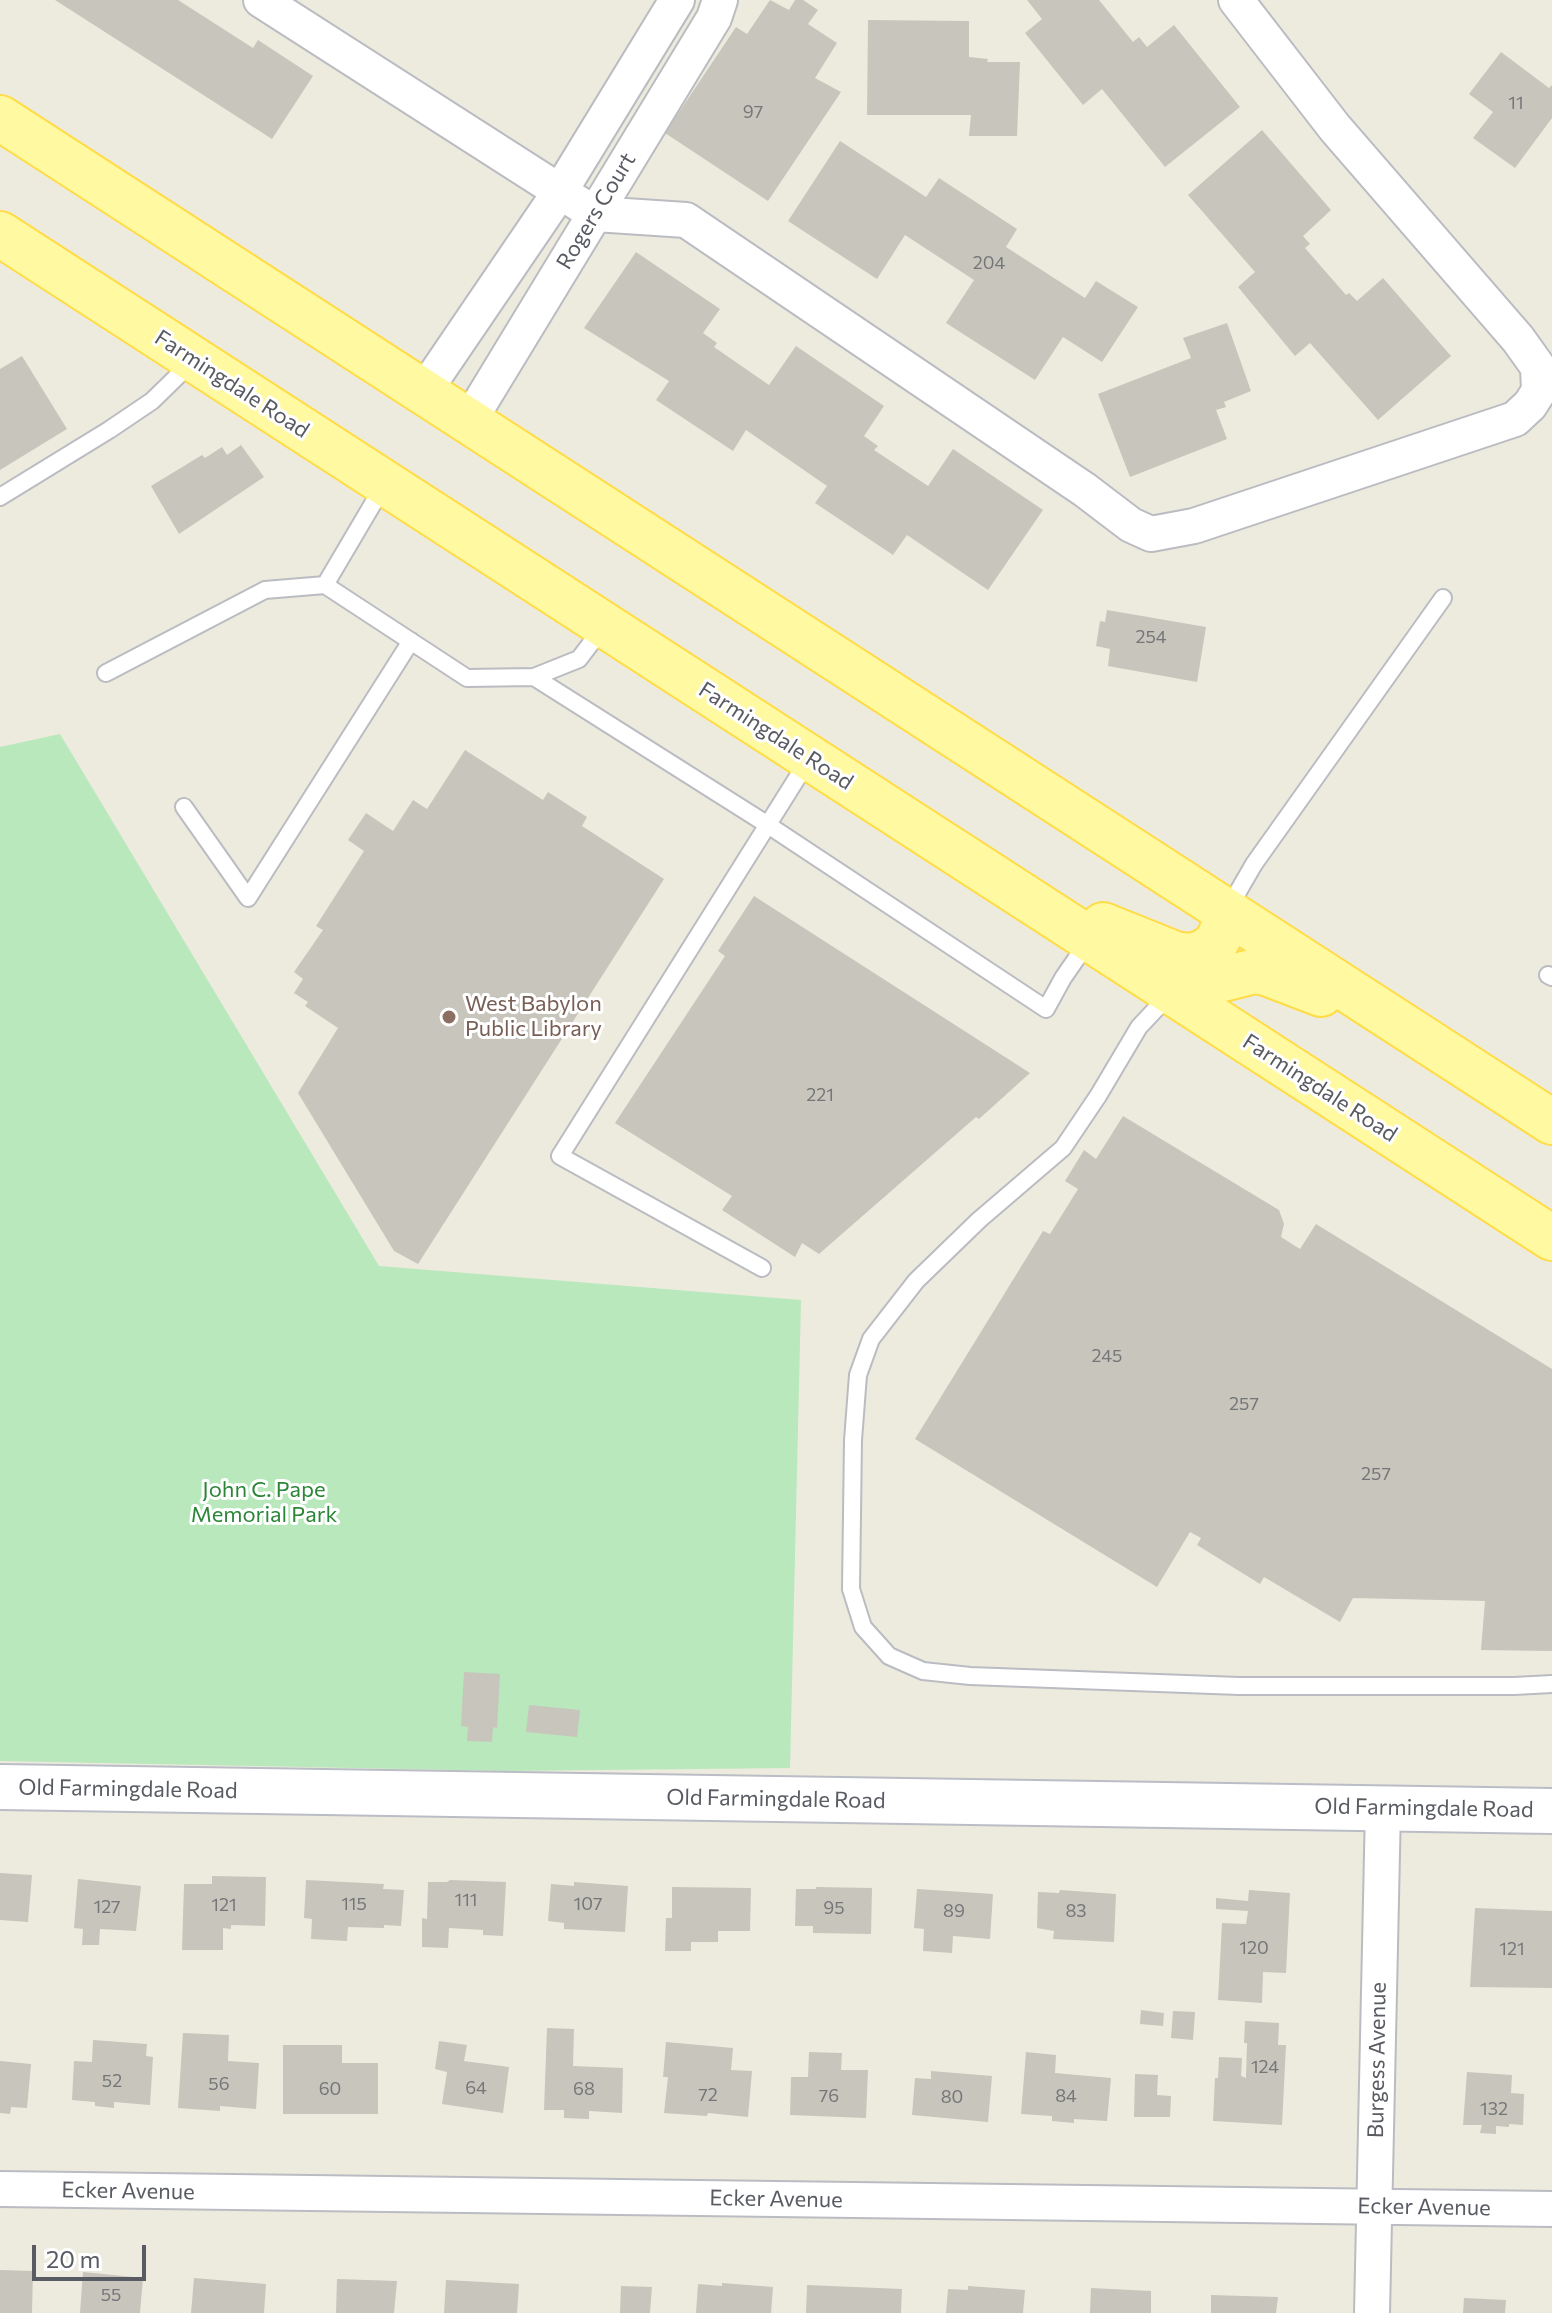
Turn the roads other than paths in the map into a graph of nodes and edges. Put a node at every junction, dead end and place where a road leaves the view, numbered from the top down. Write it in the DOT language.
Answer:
graph roads {
  1 [pos="261,0"];
  2 [pos="677,0"];
  3 [pos="720,0"];
  4 [pos="1236,0"];
  5 [pos="0,118"];
  6 [pos="19,136"];
  7 [pos="559,193"];
  8 [pos="595,214"];
  9 [pos="0,234"];
  10 [pos="194,360"];
  11 [pos="423,393"];
  12 [pos="469,421"];
  13 [pos="385,483"];
  14 [pos="0,497"];
  15 [pos="325,585"];
  16 [pos="1443,598"];
  17 [pos="604,625"];
  18 [pos="411,641"];
  19 [pos="106,673"];
  20 [pos="534,677"];
  21 [pos="810,758"];
  22 [pos="184,807"];
  23 [pos="768,825"];
  24 [pos="1008,886"];
  25 [pos="1227,912"];
  26 [pos="1090,939"];
  27 [pos="1171,992"];
  28 [pos="1402,1025"];
  29 [pos="1552,1122"];
  30 [pos="1552,1238"];
  31 [pos="762,1268"];
  32 [pos="1552,1684"];
  33 [pos="0,1787"];
  34 [pos="1383,1808"];
  35 [pos="1552,1811"];
  36 [pos="0,2189"];
  37 [pos="1373,2207"];
  38 [pos="1552,2209"];
  39 [pos="1372,2313"];
  1 -- 7 [label="street"];
  2 -- 7 [label="street, Rogers Court"];
  3 -- 8 [label="street, Rogers Court"];
  4 -- 8 [label="street"];
  5 -- 6 [label="main road"];
  6 -- 11 [label="main road"];
  7 -- 8 [label="street"];
  7 -- 11 [label="street, Rogers Court"];
  8 -- 12 [label="street, Rogers Court"];
  9 -- 10 [label="main road, Farmingdale Road"];
  10 -- 13 [label="main road, Farmingdale Road"];
  10 -- 14 [label="lane"];
  11 -- 12 [label="main road"];
  12 -- 25 [label="main road"];
  13 -- 15 [label="lane"];
  13 -- 17 [label="main road, Farmingdale Road"];
  15 -- 18 [label="lane"];
  15 -- 19 [label="lane"];
  16 -- 25 [label="lane"];
  17 -- 20 [label="lane"];
  17 -- 21 [label="main road, Farmingdale Road"];
  18 -- 20 [label="lane"];
  18 -- 22 [label="lane"];
  20 -- 23 [label="lane"];
  21 -- 23 [label="lane"];
  21 -- 24 [label="main road, Farmingdale Road"];
  23 -- 26 [label="lane"];
  23 -- 31 [label="lane"];
  24 -- 25 [label="main road"];
  24 -- 26 [label="main road, Farmingdale Road"];
  25 -- 28 [label="main road"];
  26 -- 27 [label="main road, Farmingdale Road"];
  27 -- 28 [label="main road"];
  27 -- 30 [label="main road, Farmingdale Road"];
  27 -- 32 [label="lane"];
  28 -- 29 [label="main road"];
  33 -- 34 [label="street, Old Farmingdale Road"];
  34 -- 35 [label="street, Old Farmingdale Road"];
  34 -- 37 [label="street, Burgess Avenue"];
  36 -- 37 [label="street, Ecker Avenue"];
  37 -- 38 [label="street, Ecker Avenue"];
  37 -- 39 [label="street, Burgess Avenue"];
}
